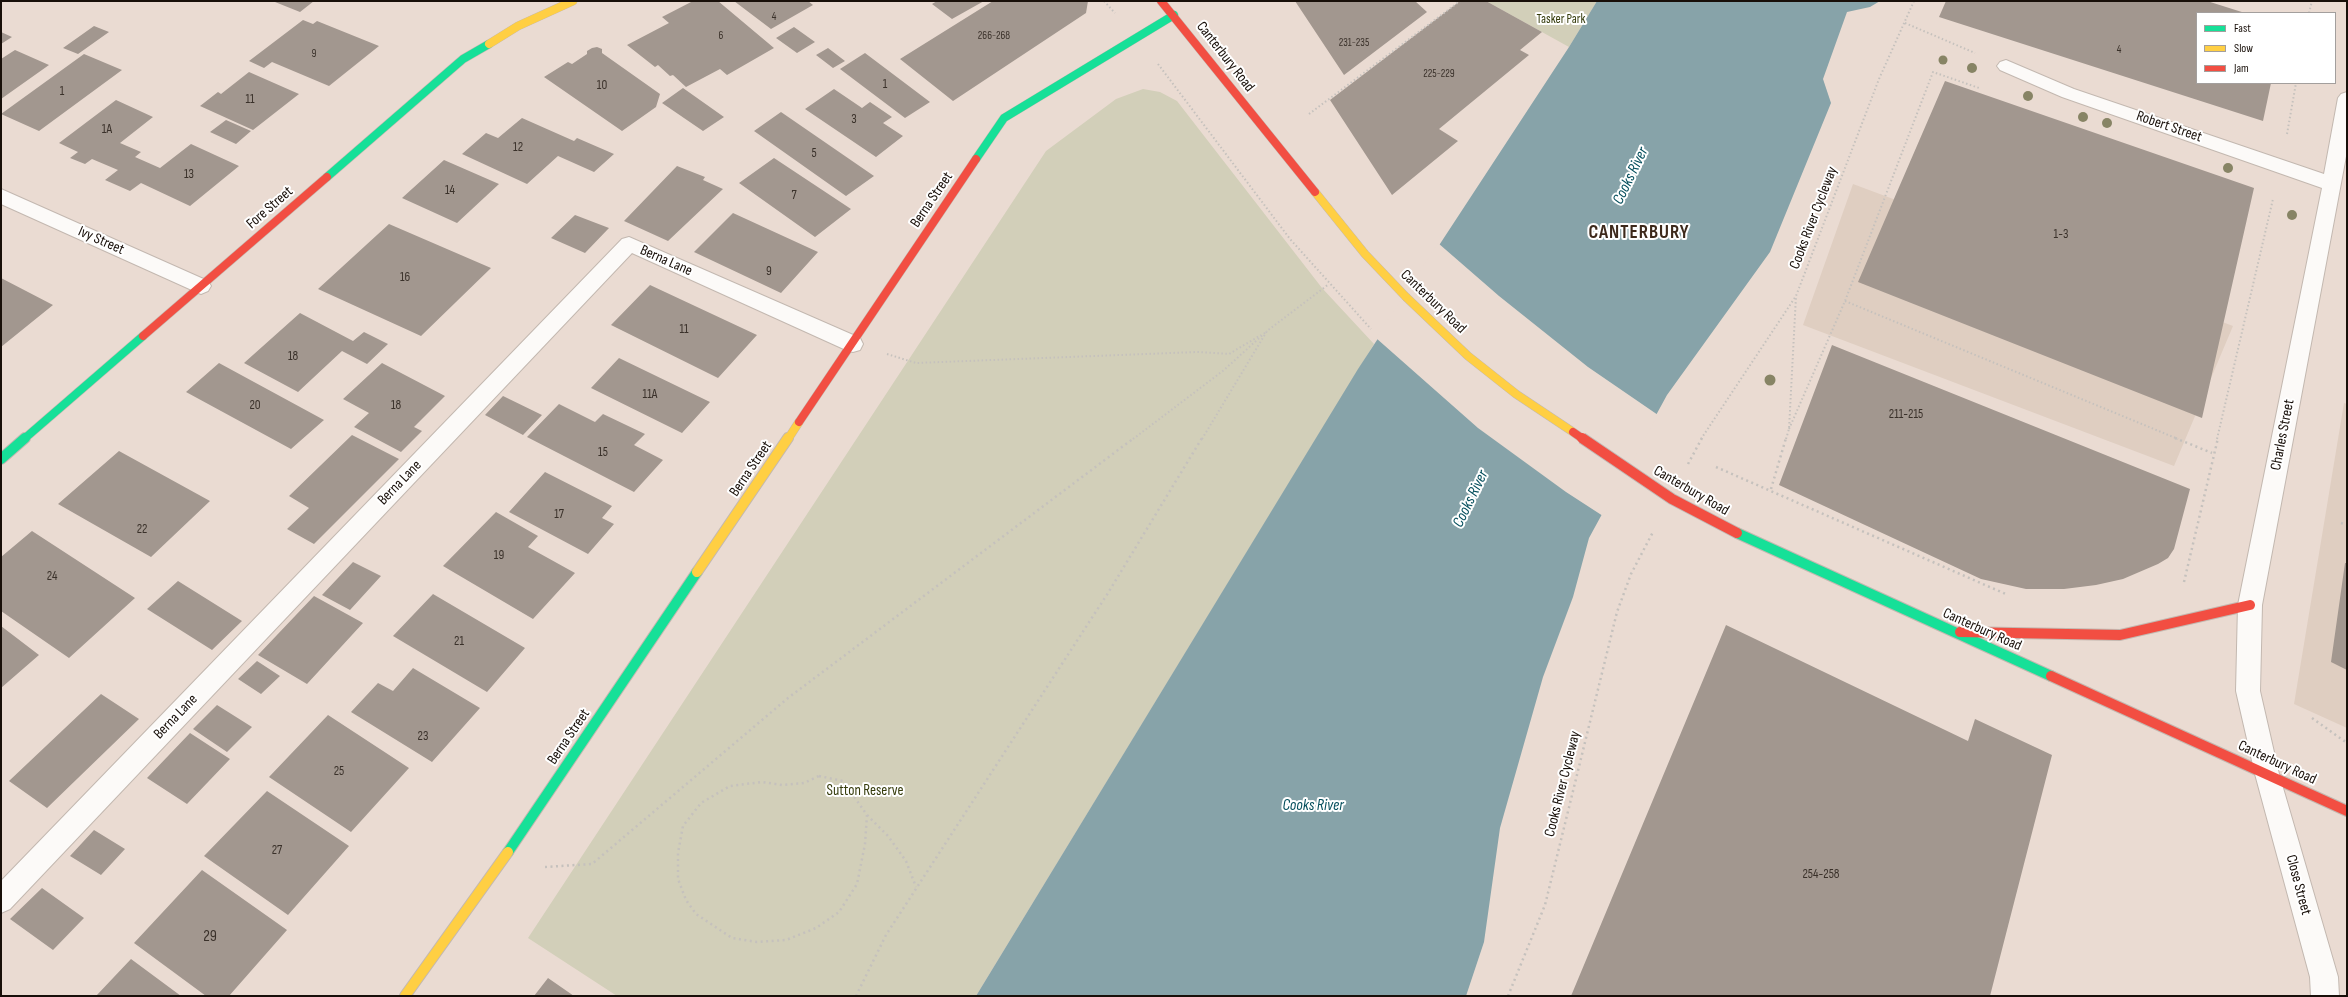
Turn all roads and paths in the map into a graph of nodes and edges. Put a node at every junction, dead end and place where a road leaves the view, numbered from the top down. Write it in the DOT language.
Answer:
graph roads {
  1 [pos="572,1"];
  2 [pos="1104,1"];
  3 [pos="1161,1"];
  4 [pos="1460,1"];
  5 [pos="1914,1"];
  6 [pos="2312,1"];
  7 [pos="1110,7"];
  8 [pos="2309,12"];
  9 [pos="1174,15"];
  10 [pos="1905,23"];
  11 [pos="1977,54"];
  12 [pos="2006,66"];
  13 [pos="1167,76"];
  14 [pos="2296,84"];
  15 [pos="1982,89"];
  16 [pos="2347,98"];
  17 [pos="1309,114"];
  18 [pos="2281,166"];
  19 [pos="2332,184"];
  20 [pos="1,196"];
  21 [pos="1329,284"];
  22 [pos="201,286"];
  23 [pos="1796,296"];
  24 [pos="1845,301"];
  25 [pos="1371,329"];
  26 [pos="1267,331"];
  27 [pos="853,344"];
  28 [pos="1707,428"];
  29 [pos="1788,429"];
  30 [pos="2212,453"];
  31 [pos="1,460"];
  32 [pos="1716,467"];
  33 [pos="1771,489"];
  34 [pos="2341,523"];
  35 [pos="2347,526"];
  36 [pos="1631,574"];
  37 [pos="2183,584"];
  38 [pos="2009,596"];
  39 [pos="2250,605"];
  40 [pos="1951,632"];
  41 [pos="2312,718"];
  42 [pos="2347,743"];
  43 [pos="2267,774"];
  44 [pos="2347,811"];
  45 [pos="867,815"];
  46 [pos="496,870"];
  47 [pos="916,888"];
  48 [pos="1,900"];
  49 [pos="405,996"];
  50 [pos="856,996"];
  51 [pos="1508,996"];
  52 [pos="2325,996"];
  1 -- 22 [label="main road, Fore Street"];
  2 -- 7 [label="path"];
  3 -- 9 [label="main road, Canterbury Road"];
  4 -- 17 [label="path"];
  5 -- 10 [label="path, Cooks River Cycleway"];
  6 -- 8 [label="path"];
  9 -- 27 [label="main road, Berna Street"];
  9 -- 40 [label="main road, Canterbury Road, bridge"];
  10 -- 11 [label="path"];
  10 -- 23 [label="path, Cooks River Cycleway"];
  12 -- 18 [label="street, Robert Street"];
  13 -- 21 [label="path"];
  14 -- 18 [label="path"];
  15 -- 24 [label="path"];
  16 -- 19 [label="street, Charles Street"];
  18 -- 19 [label="street, Robert Street"];
  18 -- 30 [label="path"];
  19 -- 39 [label="street, Charles Street"];
  20 -- 22 [label="street, Ivy Street"];
  21 -- 25 [label="path"];
  21 -- 26 [label="path"];
  22 -- 31 [label="main road, Fore Street"];
  23 -- 28 [label="path, Cooks River Cycleway"];
  23 -- 29 [label="path"];
  24 -- 29 [label="path"];
  24 -- 30 [label="path"];
  26 -- 27 [label="path"];
  26 -- 46 [label="path"];
  26 -- 47 [label="path"];
  27 -- 46 [label="main road, Berna Street"];
  27 -- 48 [label="street, Berna Lane"];
  29 -- 33 [label="path"];
  30 -- 37 [label="path"];
  32 -- 33 [label="path"];
  33 -- 38 [label="path"];
  34 -- 35 [label="path"];
  36 -- 51 [label="path, Cooks River Cycleway"];
  39 -- 40 [label="main road"];
  39 -- 43 [label="street, Charles Street"];
  40 -- 43 [label="main road, Canterbury Road"];
  41 -- 42 [label="path"];
  43 -- 44 [label="main road, Canterbury Road"];
  43 -- 52 [label="street, Close Street"];
  45 -- 45 [label="path"];
  45 -- 47 [label="path"];
  46 -- 49 [label="main road, Berna Street"];
  47 -- 50 [label="path"];
}
